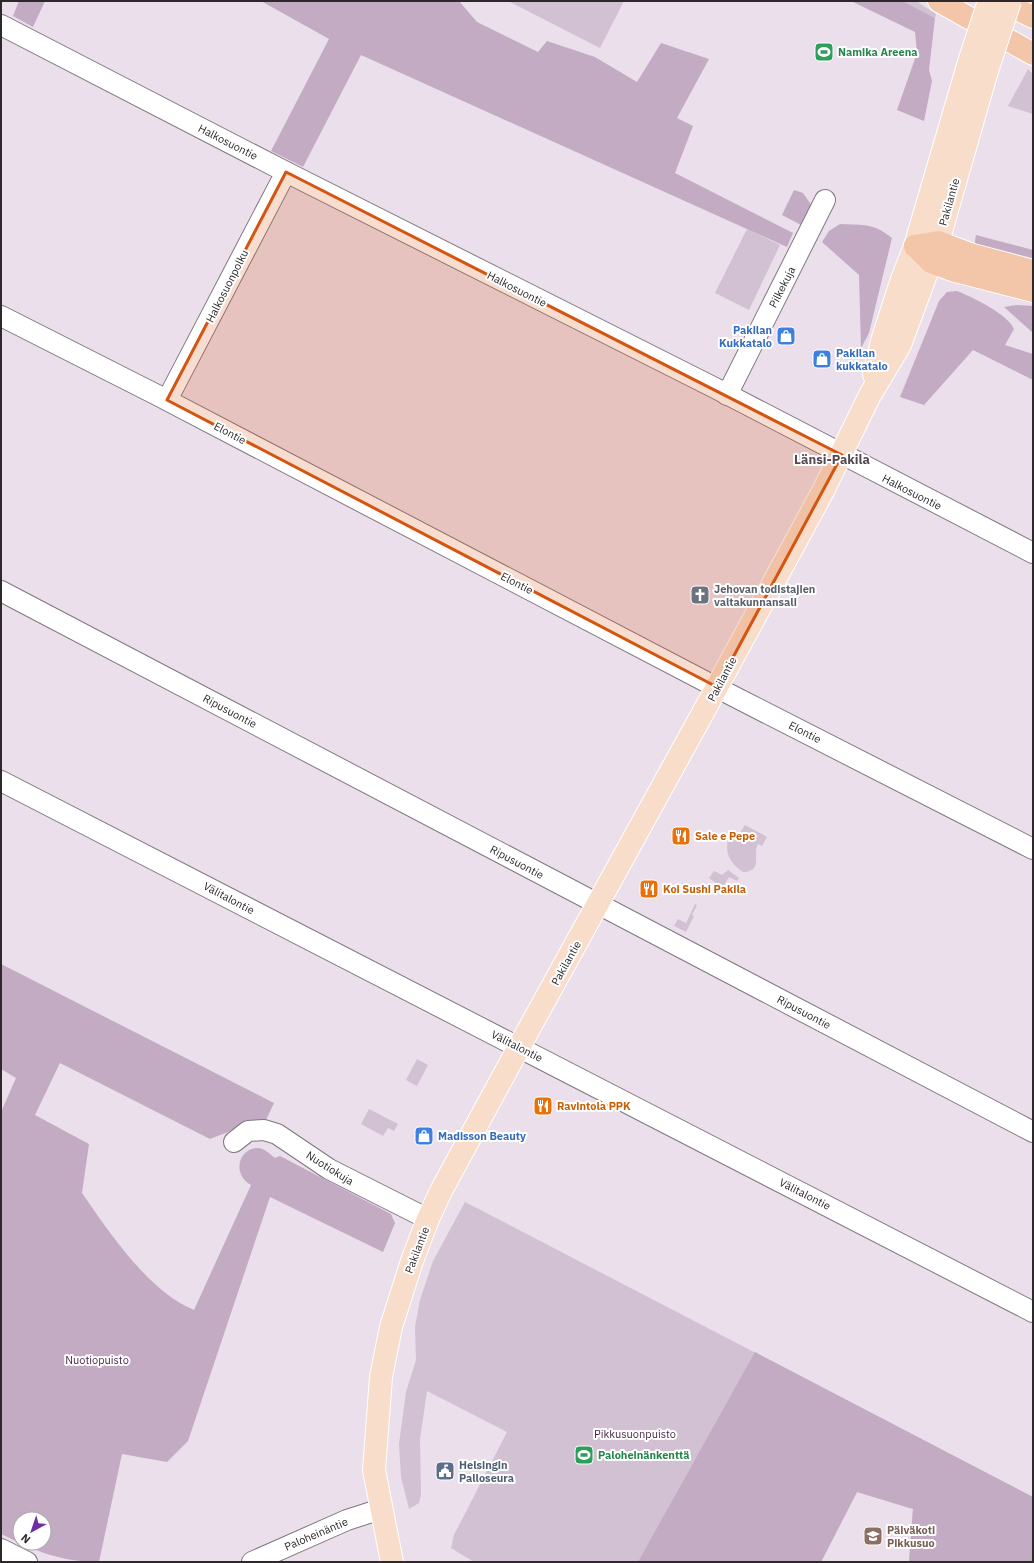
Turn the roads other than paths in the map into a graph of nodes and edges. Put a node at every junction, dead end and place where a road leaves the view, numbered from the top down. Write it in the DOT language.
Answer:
graph roads {
  1 [pos="939,1"];
  2 [pos="989,1"];
  3 [pos="1001,1"];
  4 [pos="1010,1"];
  5 [pos="1033,17"];
  6 [pos="3,29"];
  7 [pos="1033,54"];
  8 [pos="978,67"];
  9 [pos="286,172"];
  10 [pos="825,200"];
  11 [pos="915,246"];
  12 [pos="935,252"];
  13 [pos="1033,271"];
  14 [pos="1033,291"];
  15 [pos="1,316"];
  16 [pos="727,395"];
  17 [pos="870,395"];
  18 [pos="167,400"];
  19 [pos="842,455"];
  20 [pos="1033,553"];
  21 [pos="1,591"];
  22 [pos="717,687"];
  23 [pos="1,781"];
  24 [pos="1033,849"];
  25 [pos="598,904"];
  26 [pos="519,1047"];
  27 [pos="1033,1132"];
  28 [pos="234,1142"];
  29 [pos="428,1219"];
  30 [pos="1033,1312"];
  31 [pos="381,1509"];
  32 [pos="1,1550"];
  33 [pos="27,1562"];
  34 [pos="252,1562"];
  35 [pos="392,1562"];
  1 -- 7 [label="highway"];
  2 -- 8 [label="main road, Pakilantie, bridge"];
  3 -- 5 [label="highway"];
  4 -- 8 [label="main road, Pakilantie, bridge"];
  6 -- 9 [label="street, Halkosuontie"];
  8 -- 11 [label="main road, Pakilantie"];
  8 -- 12 [label="main road, Pakilantie"];
  9 -- 16 [label="street, Halkosuontie"];
  9 -- 18 [label="street, Halkosuonpolku"];
  10 -- 16 [label="street, Pilkekuja"];
  11 -- 12 [label="highway"];
  11 -- 17 [label="main road, Pakilantie"];
  12 -- 13 [label="highway"];
  12 -- 14 [label="highway"];
  12 -- 17 [label="main road, Pakilantie"];
  15 -- 18 [label="street, Elontie"];
  16 -- 19 [label="street, Halkosuontie"];
  17 -- 19 [label="main road, Pakilantie"];
  18 -- 22 [label="street, Elontie"];
  19 -- 20 [label="street, Halkosuontie"];
  19 -- 22 [label="main road, Pakilantie"];
  21 -- 25 [label="street, Ripusuontie"];
  22 -- 24 [label="street, Elontie"];
  22 -- 25 [label="main road, Pakilantie"];
  23 -- 26 [label="street, Välitalontie"];
  25 -- 26 [label="main road, Pakilantie"];
  25 -- 27 [label="street, Ripusuontie"];
  26 -- 29 [label="main road, Pakilantie"];
  26 -- 30 [label="street, Välitalontie"];
  28 -- 29 [label="street, Nuotiokuja"];
  29 -- 31 [label="main road, Pakilantie"];
  31 -- 34 [label="street, Paloheinäntie"];
  31 -- 35 [label="main road, Pakilantie"];
  32 -- 33 [label="street"];
}
